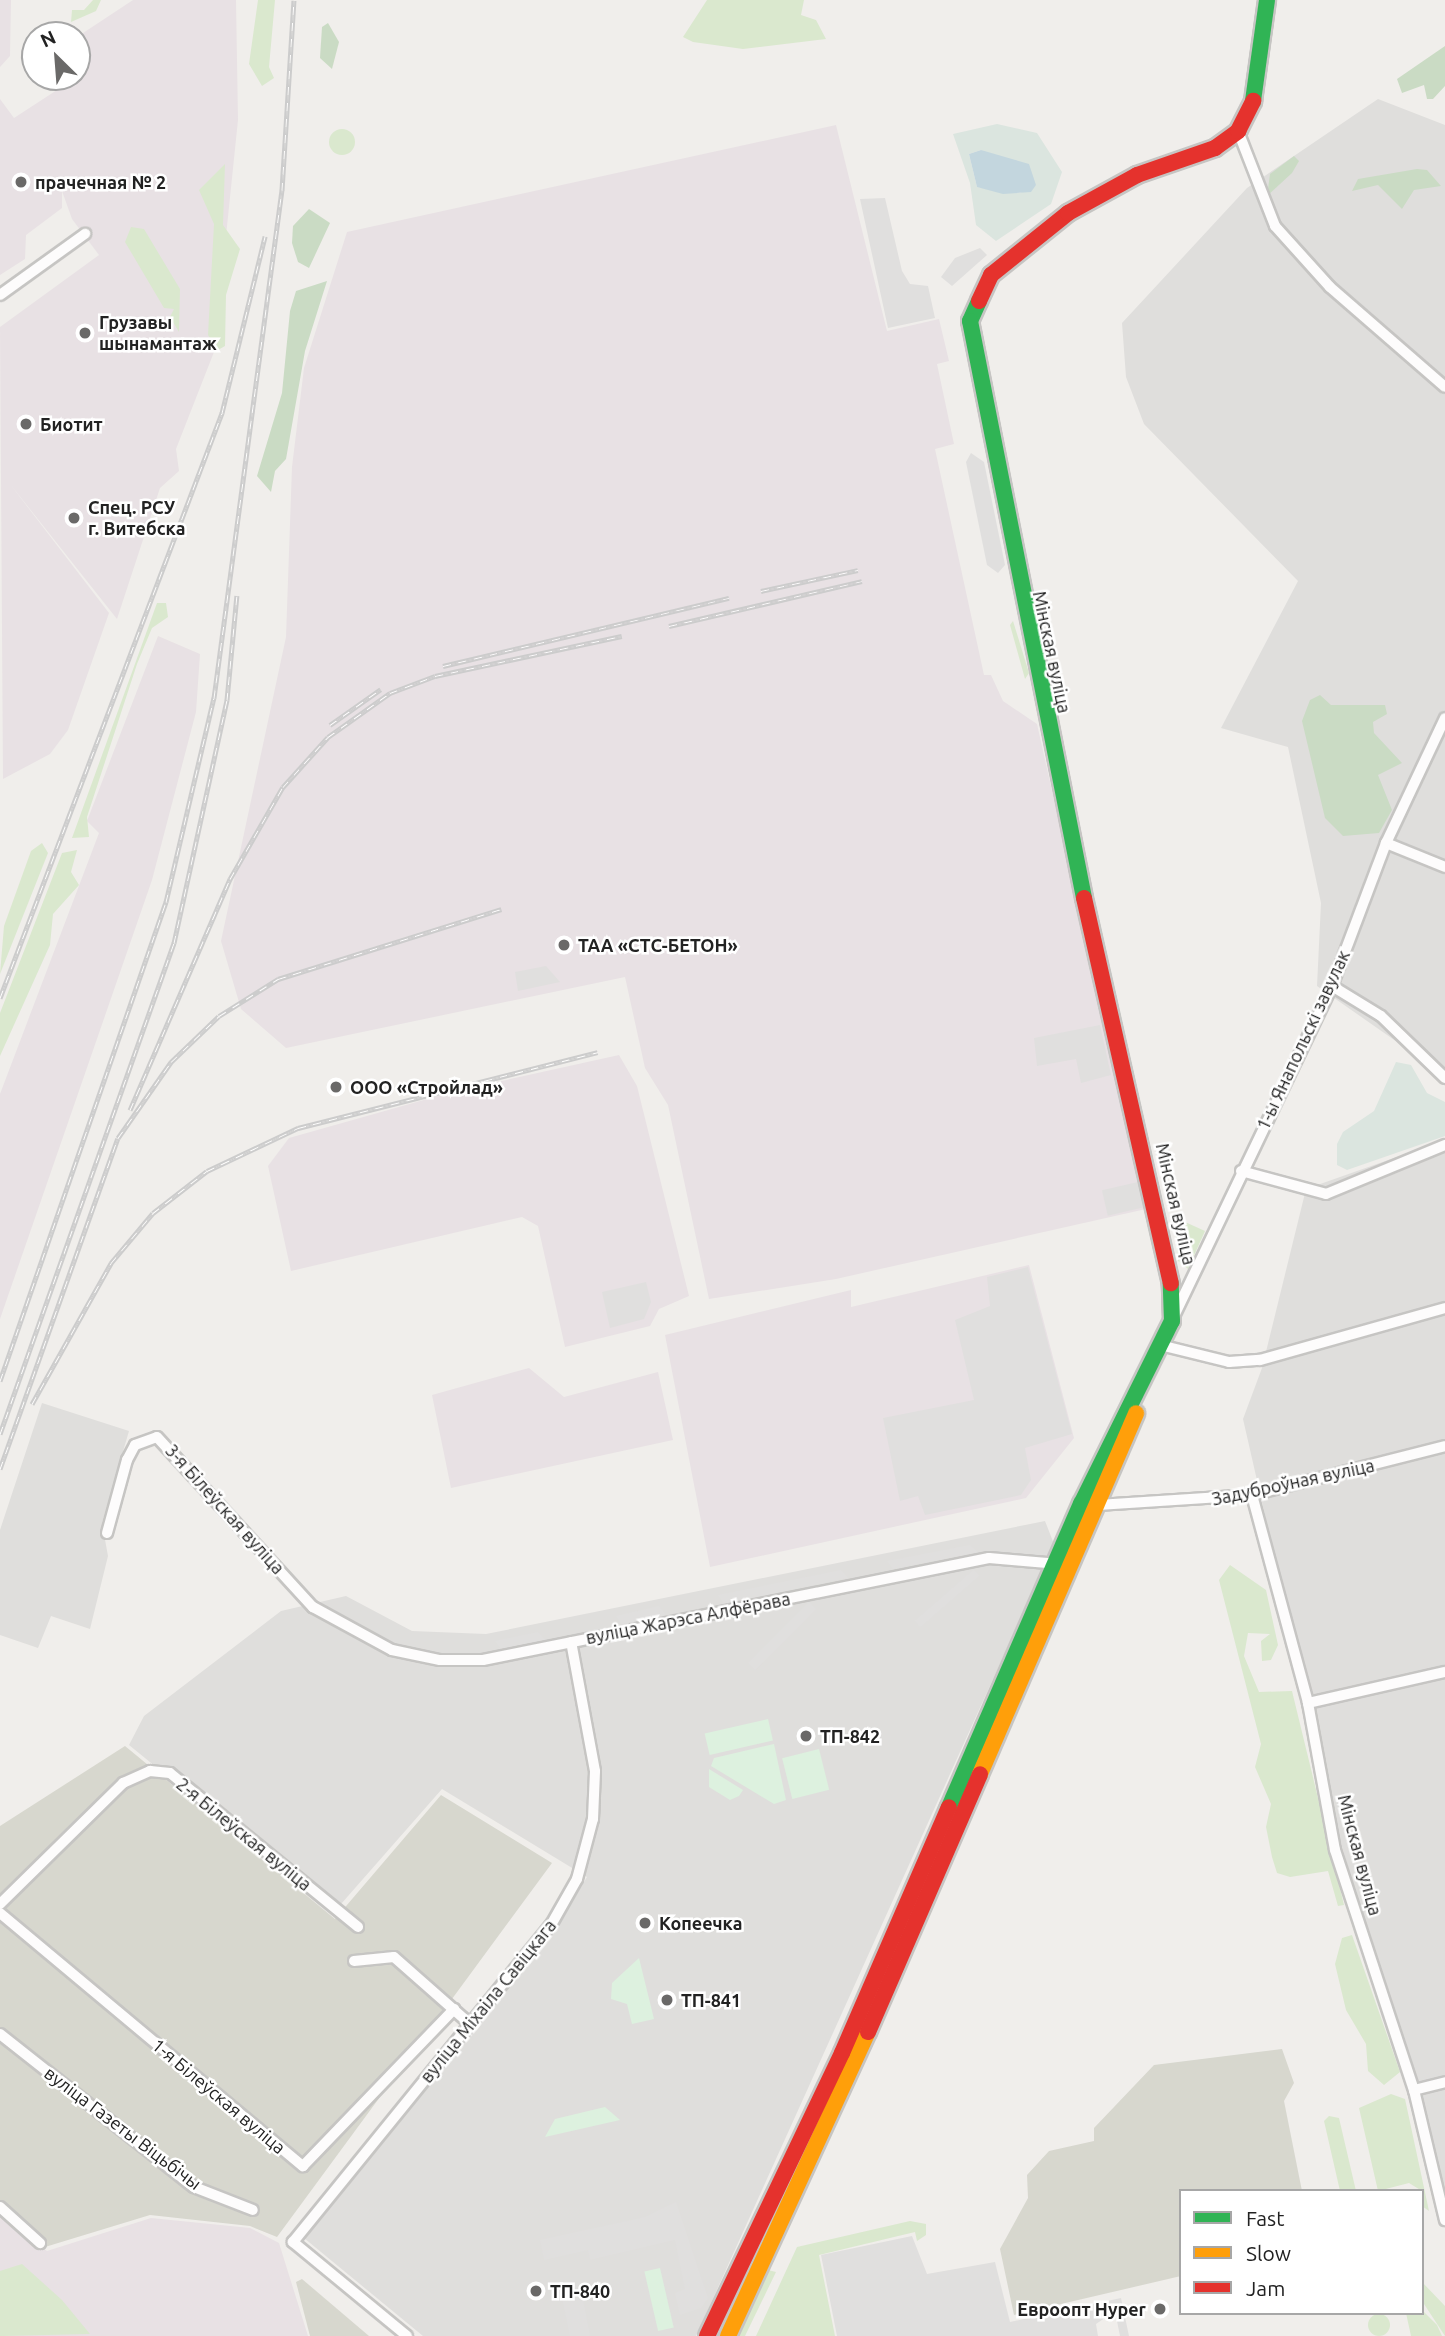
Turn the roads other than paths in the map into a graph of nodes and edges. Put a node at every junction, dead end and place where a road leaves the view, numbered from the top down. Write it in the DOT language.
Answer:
graph roads {
  1 [pos="1268,0"];
  2 [pos="1238,131"];
  3 [pos="85,234"];
  4 [pos="0,295"];
  5 [pos="1445,387"];
  6 [pos="1445,718"];
  7 [pos="1387,843"];
  8 [pos="1445,867"];
  9 [pos="1332,986"];
  10 [pos="1445,1078"];
  11 [pos="1445,1145"];
  12 [pos="1241,1171"];
  13 [pos="1445,1308"];
  14 [pos="1172,1321"];
  15 [pos="1164,1346"];
  16 [pos="1149,1375"];
  17 [pos="1445,1446"];
  18 [pos="1252,1495"];
  19 [pos="1081,1504"];
  20 [pos="1098,1505"];
  21 [pos="107,1533"];
  22 [pos="1056,1563"];
  23 [pos="1072,1568"];
  24 [pos="313,1607"];
  25 [pos="571,1642"];
  26 [pos="1445,1672"];
  27 [pos="1308,1703"];
  28 [pos="0,1904"];
  29 [pos="0,1913"];
  30 [pos="358,1927"];
  31 [pos="354,1961"];
  32 [pos="454,2009"];
  33 [pos="470,2024"];
  34 [pos="0,2034"];
  35 [pos="1445,2082"];
  36 [pos="1415,2090"];
  37 [pos="0,2207"];
  38 [pos="253,2210"];
  39 [pos="765,2216"];
  40 [pos="1445,2220"];
  41 [pos="783,2223"];
  42 [pos="40,2243"];
  43 [pos="407,2336"];
  44 [pos="706,2336"];
  45 [pos="728,2336"];
  1 -- 2 [label="main road"];
  2 -- 5 [label="street"];
  2 -- 14 [label="main road, Мінская вуліца"];
  3 -- 4 [label="street"];
  6 -- 7 [label="street, 1-ы Янапольскі завулак"];
  7 -- 8 [label="street"];
  7 -- 9 [label="street, 1-ы Янапольскі завулак"];
  9 -- 10 [label="street"];
  9 -- 12 [label="street, 1-ы Янапольскі завулак"];
  11 -- 12 [label="street"];
  12 -- 14 [label="street, 1-ы Янапольскі завулак"];
  13 -- 15 [label="street"];
  14 -- 15 [label="main road, Мінская вуліца"];
  15 -- 16 [label="main road, Мінская вуліца"];
  16 -- 19 [label="main road"];
  16 -- 20 [label="main road"];
  17 -- 18 [label="street, Задуброўная вуліца"];
  18 -- 20 [label="street, Задуброўная вуліца"];
  18 -- 27 [label="street, Мінская вуліца"];
  19 -- 20 [label="main road"];
  19 -- 22 [label="main road"];
  20 -- 23 [label="main road"];
  21 -- 24 [label="street, 3-я Білеўская вуліца"];
  22 -- 23 [label="street, вуліца Жарэса Алфёрава"];
  22 -- 25 [label="street, вуліца Жарэса Алфёрава"];
  22 -- 39 [label="main road"];
  23 -- 41 [label="main road"];
  24 -- 25 [label="street, вуліца Жарэса Алфёрава"];
  25 -- 33 [label="street, вуліца Міхаіла Савіцкага"];
  26 -- 27 [label="street"];
  27 -- 36 [label="street, Мінская вуліца"];
  28 -- 30 [label="street, 2-я Білеўская вуліца"];
  29 -- 32 [label="street, 1-я Білеўская вуліца"];
  31 -- 32 [label="street"];
  32 -- 33 [label="street"];
  33 -- 43 [label="street, вуліца Міхаіла Савіцкага"];
  34 -- 38 [label="street, вуліца Газеты Віцьбічы"];
  35 -- 36 [label="street"];
  36 -- 40 [label="street, Мінская вуліца"];
  37 -- 42 [label="street"];
  39 -- 41 [label="main road"];
  39 -- 44 [label="main road"];
  41 -- 45 [label="main road"];
}
